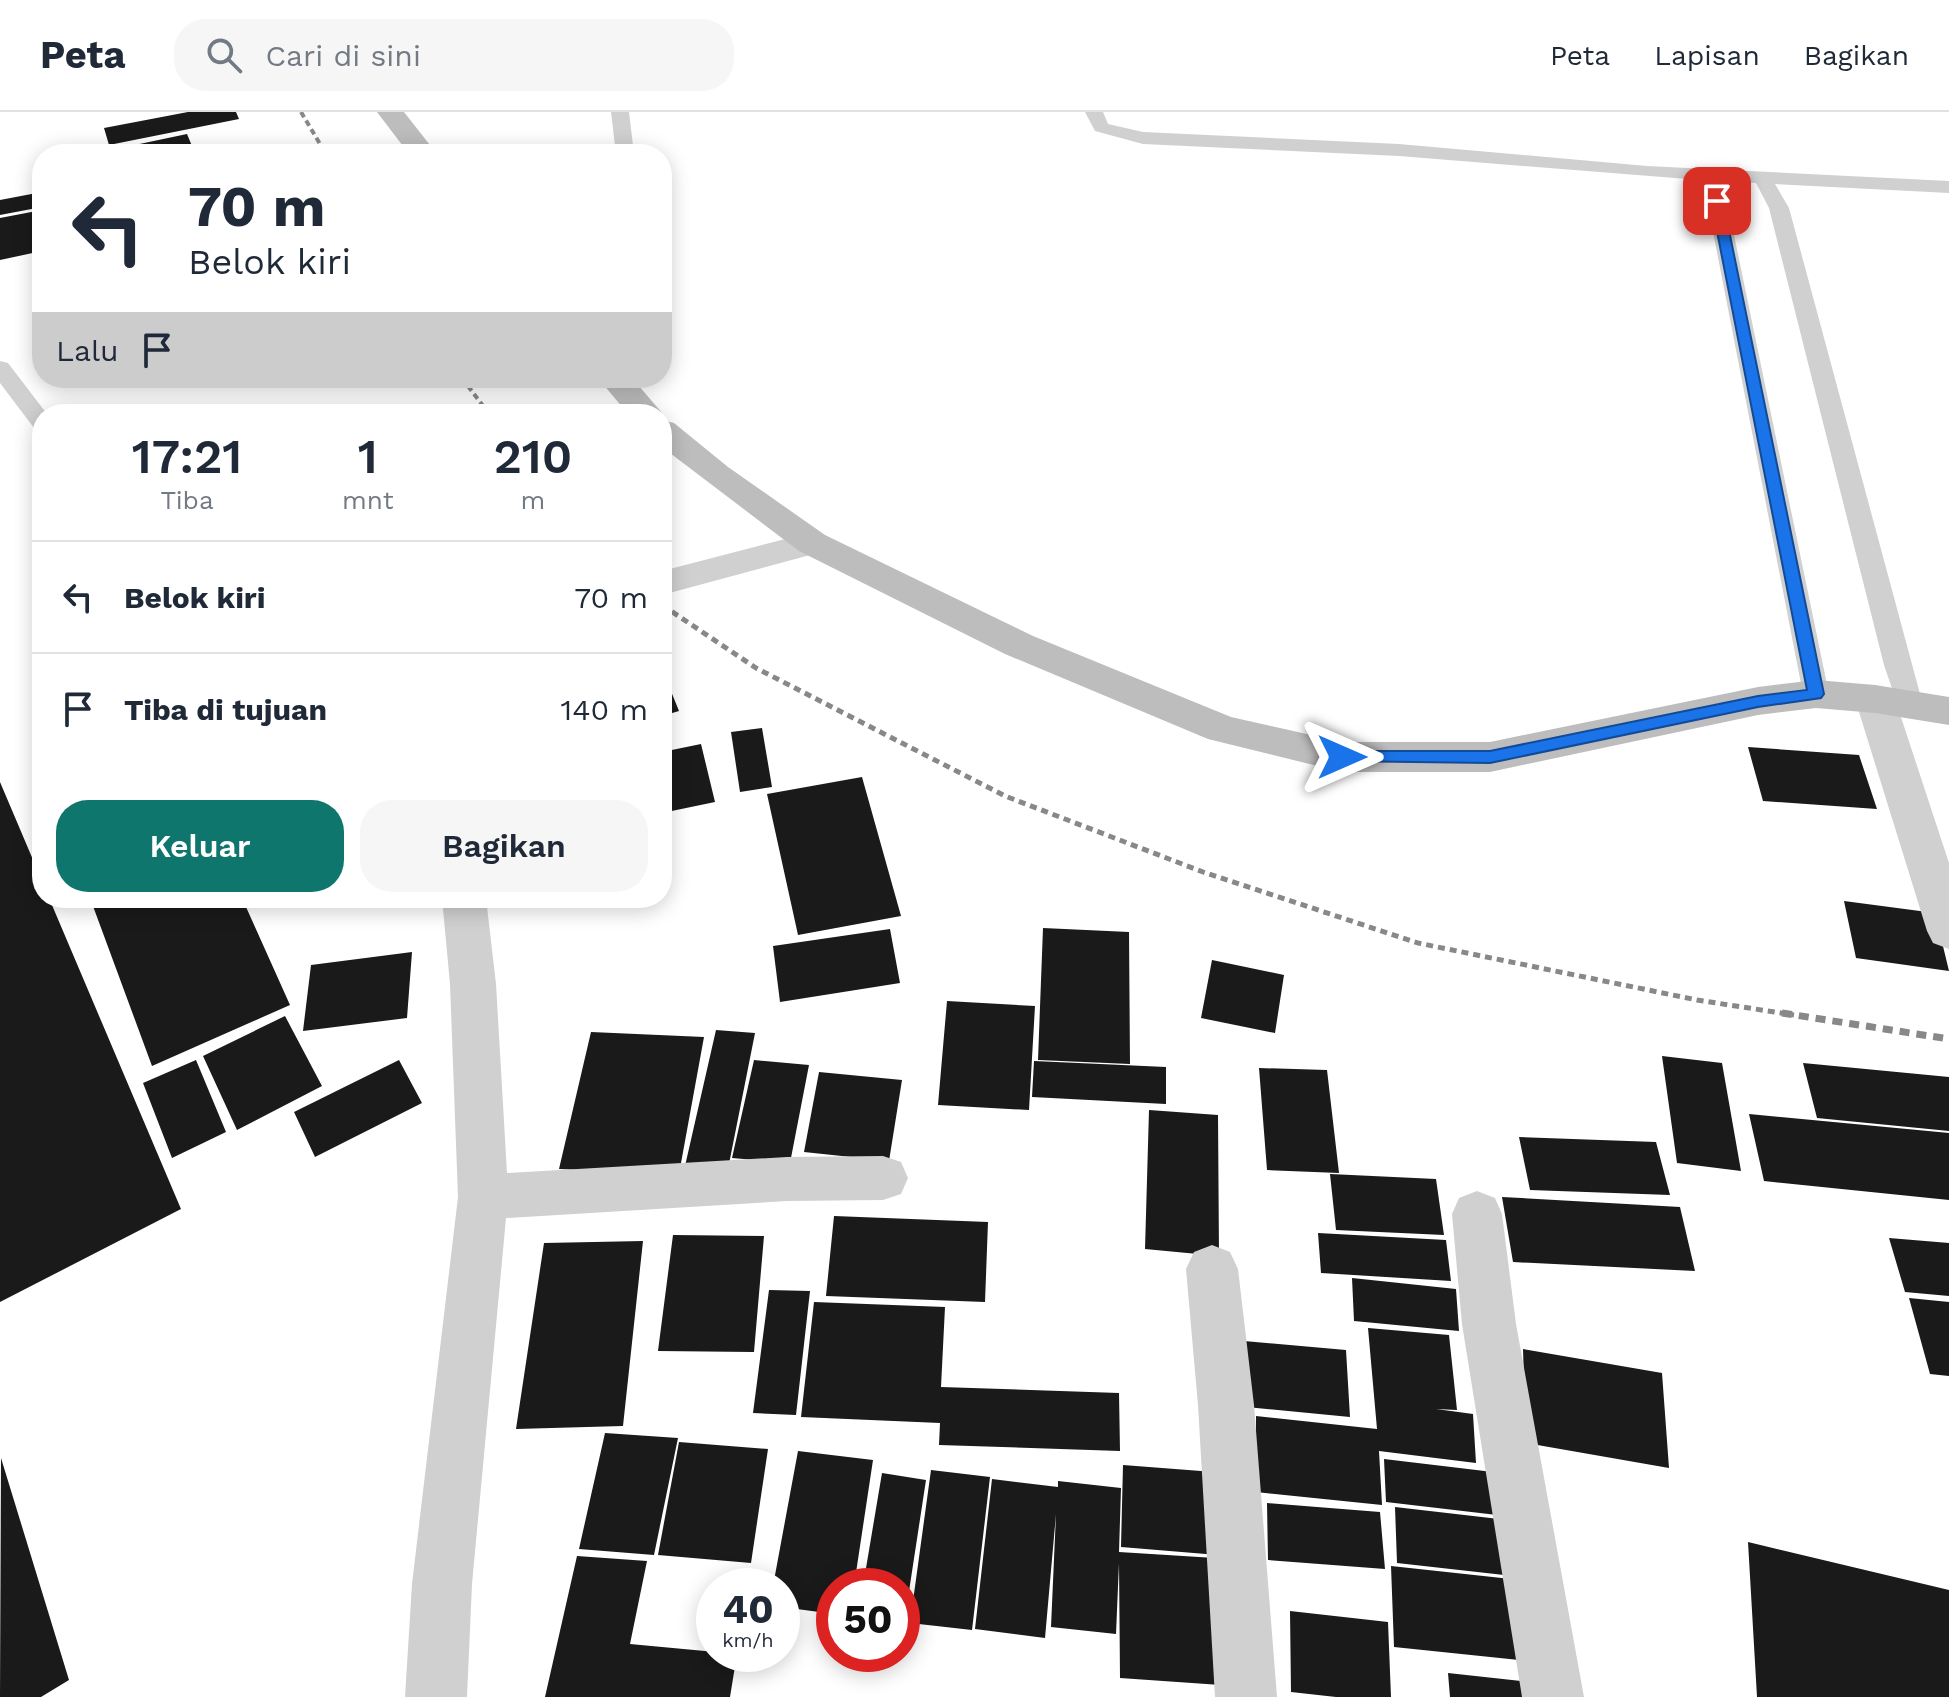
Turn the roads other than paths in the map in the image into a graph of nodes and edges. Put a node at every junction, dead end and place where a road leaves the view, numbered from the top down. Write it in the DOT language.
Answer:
graph roads {
  1 [pos="390,112"];
  2 [pos="620,112"];
  3 [pos="1094,112"];
  4 [pos="415,144"];
  5 [pos="624,144"];
  6 [pos="1707,174"];
  7 [pos="1762,177"];
  8 [pos="1949,187"];
  9 [pos="0,368"];
  10 [pos="623,388"];
  11 [pos="637,404"];
  12 [pos="32,410"];
  13 [pos="672,438"];
  14 [pos="812,543"];
  15 [pos="672,580"];
  16 [pos="1816,694"];
  17 [pos="1892,702"];
  18 [pos="1949,711"];
  19 [pos="465,908"];
  20 [pos="1949,931"];
  21 [pos="883,1178"];
  22 [pos="483,1197"];
  23 [pos="1477,1214"];
  24 [pos="1212,1269"];
  25 [pos="436,1697"];
  26 [pos="1246,1697"];
  27 [pos="1553,1697"];
  1 -- 4 [label="main road"];
  2 -- 5 [label="lane"];
  3 -- 6 [label="lane"];
  6 -- 7 [label="lane"];
  6 -- 16 [label="lane"];
  7 -- 8 [label="lane"];
  7 -- 17 [label="lane"];
  9 -- 12 [label="lane"];
  10 -- 11 [label="main road"];
  13 -- 14 [label="main road"];
  14 -- 15 [label="street"];
  14 -- 16 [label="main road"];
  16 -- 17 [label="main road"];
  17 -- 18 [label="main road"];
  17 -- 20 [label="street"];
  19 -- 22 [label="street"];
  21 -- 22 [label="street"];
  22 -- 25 [label="street"];
  23 -- 27 [label="street"];
  24 -- 26 [label="street"];
}
